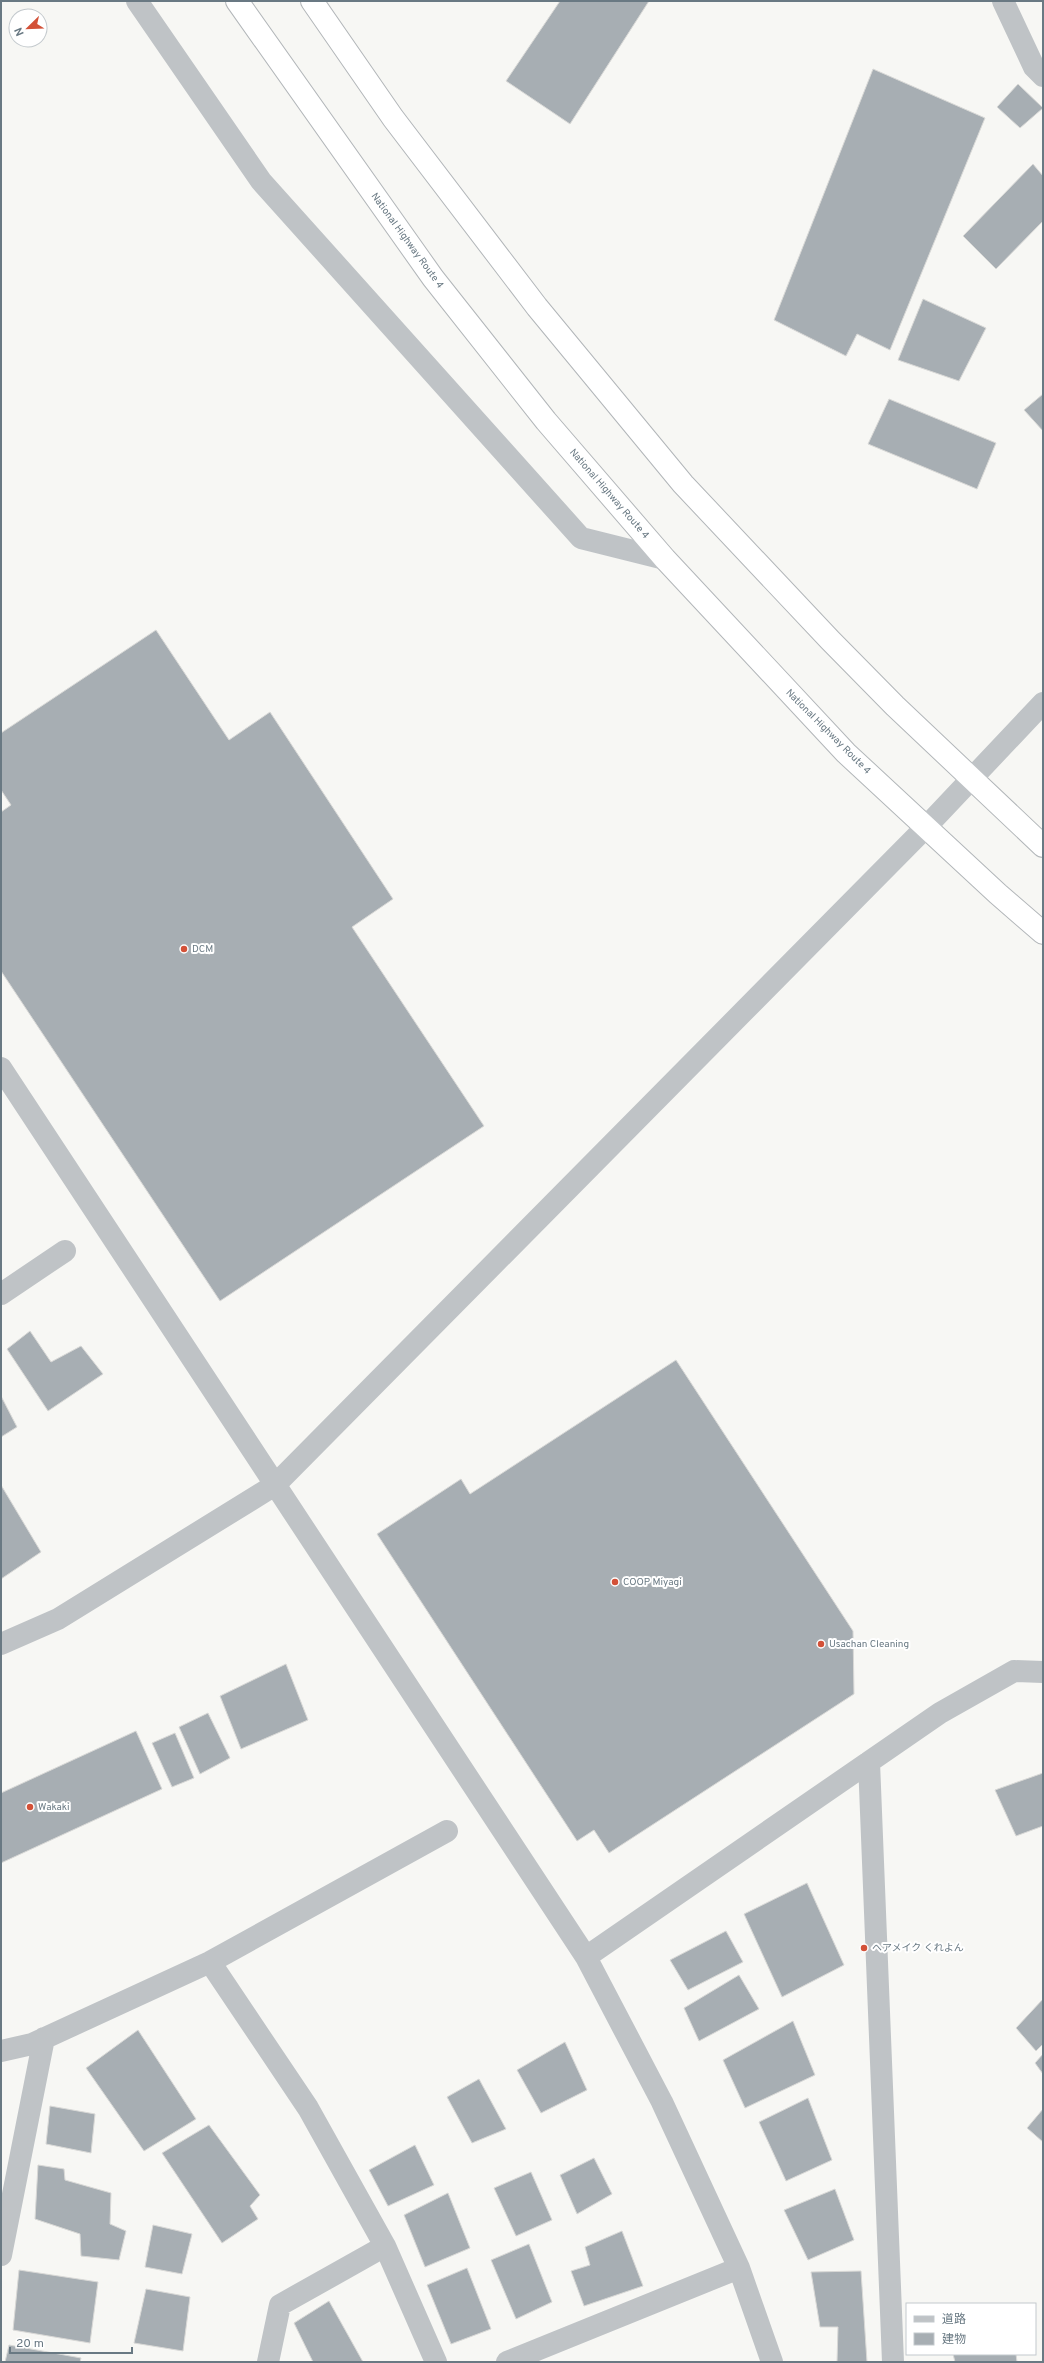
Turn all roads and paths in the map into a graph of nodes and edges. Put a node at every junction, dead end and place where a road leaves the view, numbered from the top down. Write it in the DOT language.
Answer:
graph roads {
  1 [pos="138,1"];
  2 [pos="237,1"];
  3 [pos="312,1"];
  4 [pos="1003,1"];
  5 [pos="1040,68"];
  6 [pos="665,559"];
  7 [pos="1043,703"];
  8 [pos="971,777"];
  9 [pos="926,827"];
  10 [pos="1043,846"];
  11 [pos="1043,932"];
  12 [pos="1,1068"];
  13 [pos="65,1251"];
  14 [pos="1,1294"];
  15 [pos="275,1485"];
  16 [pos="1,1644"];
  17 [pos="1043,1672"];
  18 [pos="869,1762"];
  19 [pos="447,1831"];
  20 [pos="586,1957"];
  21 [pos="210,1962"];
  22 [pos="44,2038"];
  23 [pos="1,2051"];
  24 [pos="385,2246"];
  25 [pos="1,2255"];
  26 [pos="739,2268"];
  27 [pos="268,2362"];
  28 [pos="436,2362"];
  29 [pos="507,2362"];
  30 [pos="772,2362"];
  31 [pos="893,2362"];
  1 -- 6 [label="street"];
  2 -- 6 [label="highway, National Highway Route 4"];
  3 -- 8 [label="highway"];
  4 -- 5 [label="street"];
  6 -- 9 [label="highway, National Highway Route 4"];
  7 -- 8 [label="street"];
  8 -- 9 [label="street"];
  8 -- 10 [label="highway"];
  9 -- 11 [label="highway, National Highway Route 4"];
  9 -- 15 [label="street"];
  12 -- 15 [label="street"];
  13 -- 14 [label="street"];
  15 -- 16 [label="street"];
  15 -- 20 [label="street"];
  17 -- 18 [label="street"];
  18 -- 20 [label="street"];
  18 -- 31 [label="street"];
  19 -- 21 [label="street"];
  20 -- 26 [label="street"];
  21 -- 22 [label="street"];
  21 -- 24 [label="street"];
  22 -- 23 [label="street"];
  22 -- 25 [label="street"];
  24 -- 27 [label="street"];
  24 -- 28 [label="street"];
  26 -- 29 [label="street"];
  26 -- 30 [label="street"];
}
